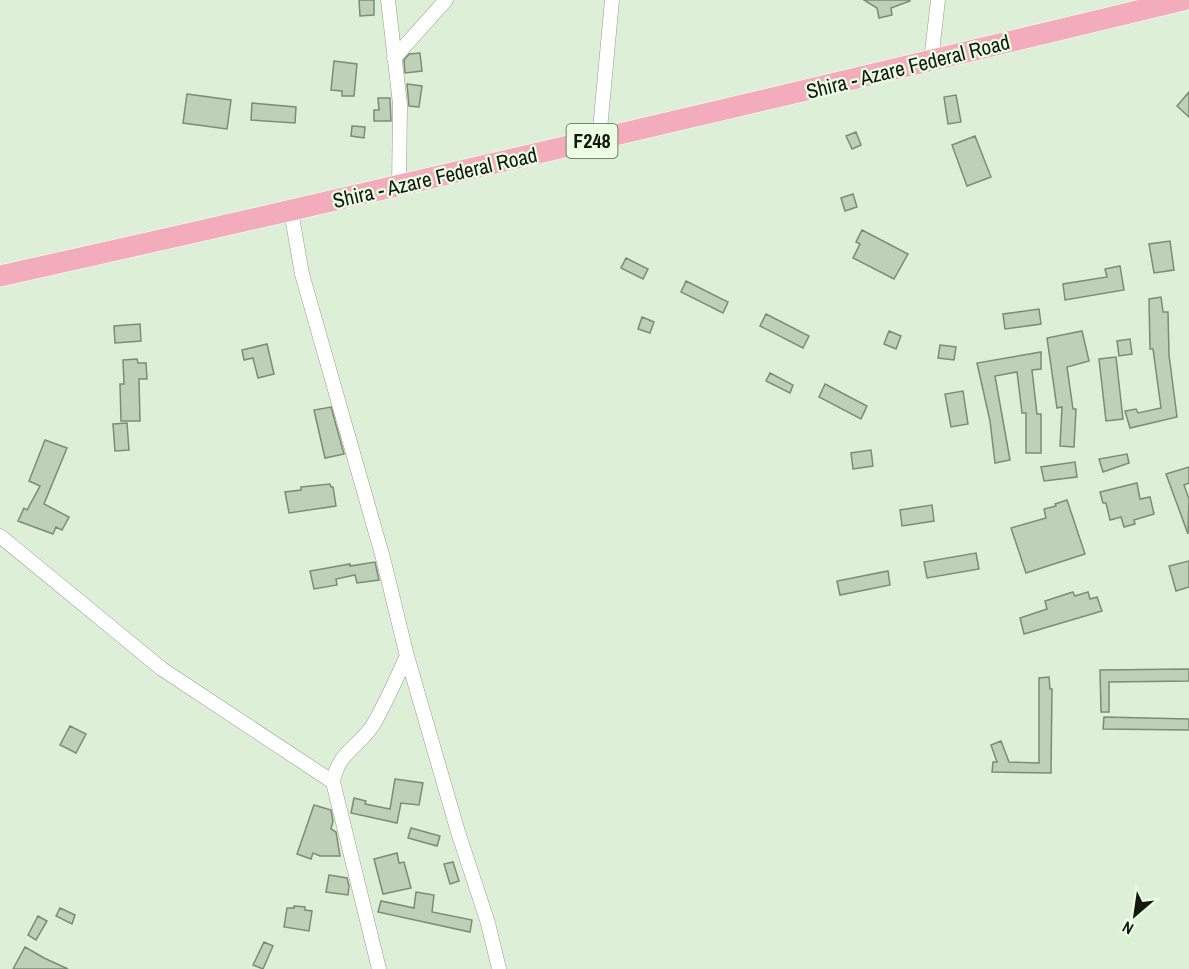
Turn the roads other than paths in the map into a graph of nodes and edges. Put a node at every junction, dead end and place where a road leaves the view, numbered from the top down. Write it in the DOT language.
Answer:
graph roads {
  1 [pos="388,0"];
  2 [pos="446,0"];
  3 [pos="612,0"];
  4 [pos="938,0"];
  5 [pos="1183,0"];
  6 [pos="394,58"];
  7 [pos="931,61"];
  8 [pos="599,140"];
  9 [pos="399,187"];
  10 [pos="291,211"];
  11 [pos="0,276"];
  12 [pos="0,536"];
  13 [pos="407,656"];
  14 [pos="333,782"];
  15 [pos="379,969"];
  16 [pos="499,969"];
  1 -- 6 [label="street"];
  2 -- 6 [label="street"];
  3 -- 8 [label="street"];
  4 -- 7 [label="street"];
  5 -- 7 [label="main road, Shira - Azare Federal Road / F248"];
  6 -- 9 [label="street"];
  7 -- 8 [label="main road, Shira - Azare Federal Road / F248"];
  8 -- 9 [label="main road, Shira - Azare Federal Road / F248"];
  9 -- 10 [label="main road, Shira - Azare Federal Road / F248"];
  10 -- 11 [label="main road, Shira - Azare Federal Road / F248"];
  10 -- 13 [label="street"];
  12 -- 14 [label="street"];
  13 -- 14 [label="street"];
  13 -- 16 [label="street"];
  14 -- 15 [label="street"];
}
